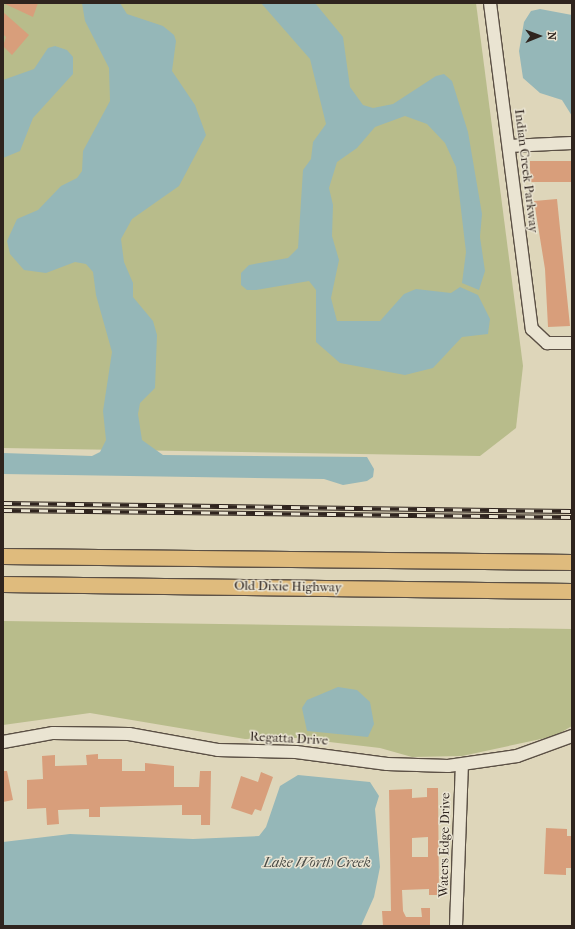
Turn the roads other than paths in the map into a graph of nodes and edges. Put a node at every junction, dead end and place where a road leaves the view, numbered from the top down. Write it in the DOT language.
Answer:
graph roads {
  1 [pos="490,3"];
  2 [pos="572,143"];
  3 [pos="508,146"];
  4 [pos="572,343"];
  5 [pos="3,556"];
  6 [pos="572,562"];
  7 [pos="3,584"];
  8 [pos="572,591"];
  9 [pos="572,736"];
  10 [pos="3,742"];
  11 [pos="462,765"];
  12 [pos="456,926"];
  1 -- 3 [label="street, Indian Creek Parkway"];
  2 -- 3 [label="street"];
  3 -- 4 [label="street, Indian Creek Parkway"];
  5 -- 6 [label="main road"];
  7 -- 8 [label="main road, Old Dixie Highway"];
  9 -- 11 [label="street, Regatta Drive"];
  10 -- 11 [label="street, Regatta Drive"];
  11 -- 12 [label="street, Waters Edge Drive"];
}
